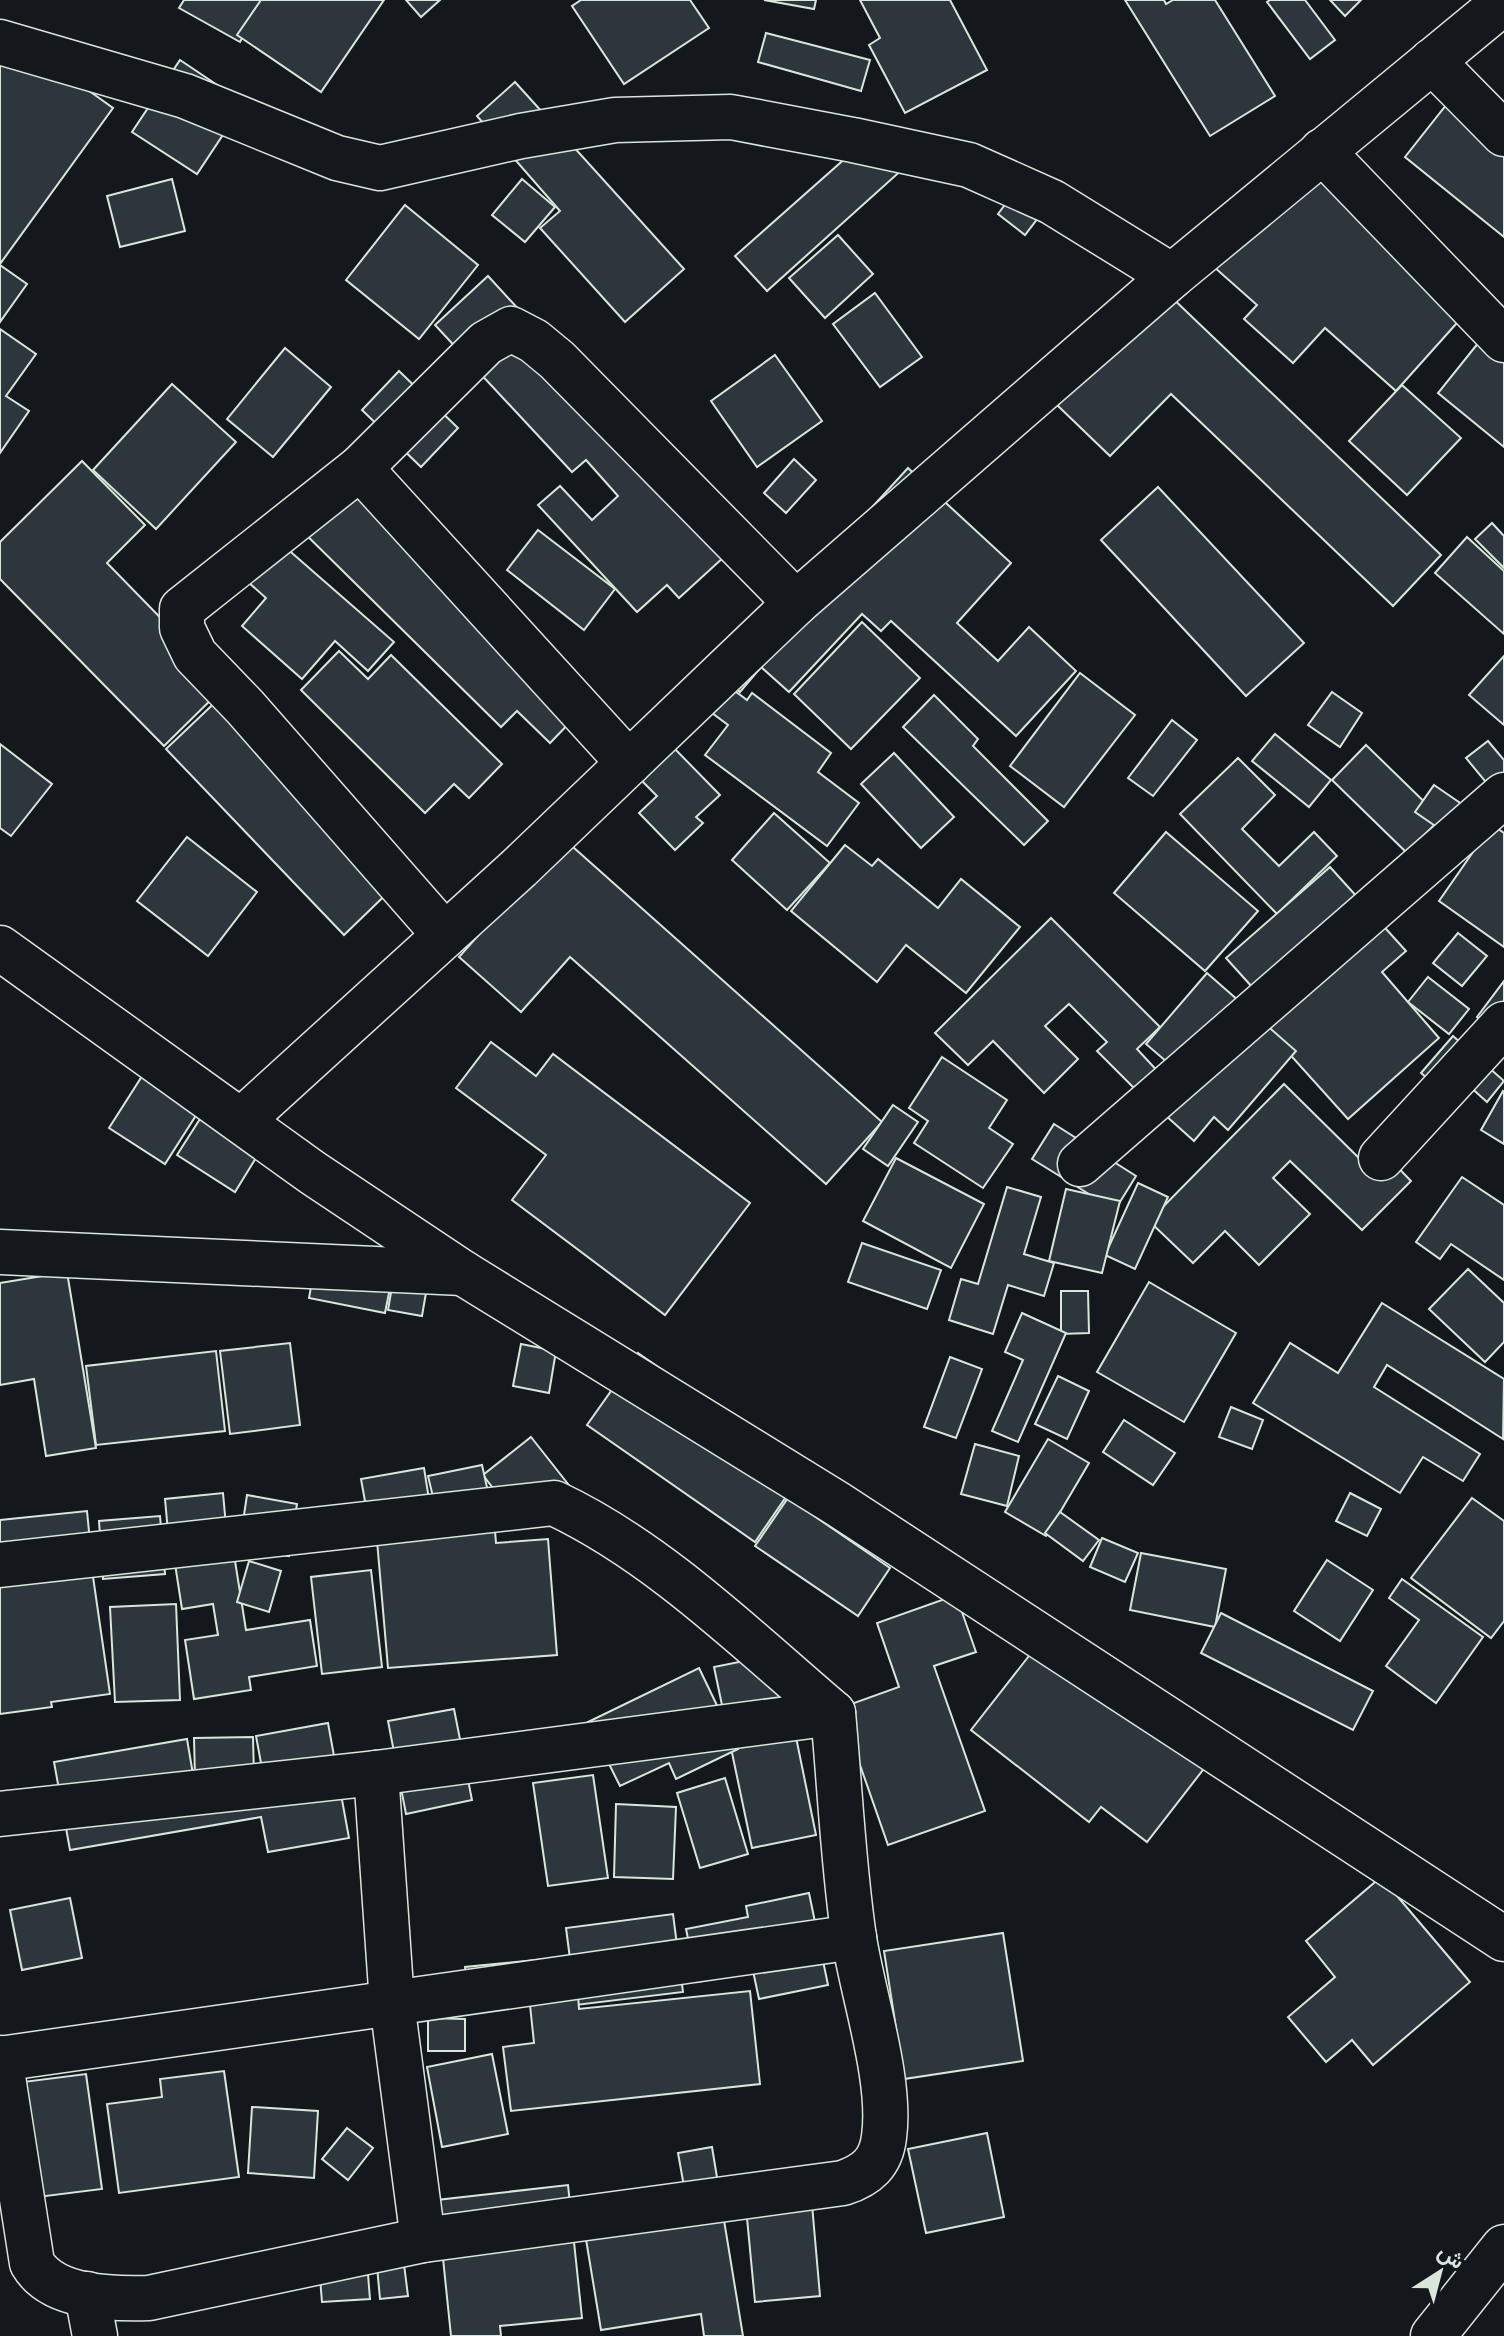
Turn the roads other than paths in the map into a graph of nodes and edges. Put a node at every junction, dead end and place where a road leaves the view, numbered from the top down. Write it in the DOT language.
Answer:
graph roads {
  1 [pos="1504,2"];
  2 [pos="0,42"];
  3 [pos="1432,61"];
  4 [pos="1504,134"];
  5 [pos="1322,151"];
  6 [pos="1172,276"];
  7 [pos="1504,340"];
  8 [pos="360,468"];
  9 [pos="796,603"];
  10 [pos="629,763"];
  11 [pos="1504,795"];
  12 [pos="445,935"];
  13 [pos="0,948"];
  14 [pos="1504,1024"];
  15 [pos="242,1120"];
  16 [pos="1381,1158"];
  17 [pos="1080,1164"];
  18 [pos="0,1252"];
  19 [pos="463,1273"];
  20 [pos="0,1565"];
  21 [pos="833,1713"];
  22 [pos="376,1773"];
  23 [pos="0,1814"];
  24 [pos="854,1937"];
  25 [pos="1504,1939"];
  26 [pos="392,2003"];
  27 [pos="0,2059"];
  28 [pos="423,2240"];
  29 [pos="1504,2247"];
  30 [pos="87,2294"];
  31 [pos="95,2336"];
  32 [pos="1433,2336"];
  1 -- 3 [label="street"];
  2 -- 6 [label="street"];
  3 -- 4 [label="street"];
  3 -- 5 [label="street"];
  5 -- 6 [label="street"];
  5 -- 7 [label="street"];
  6 -- 9 [label="street"];
  8 -- 9 [label="street"];
  8 -- 10 [label="street"];
  8 -- 12 [label="street"];
  9 -- 10 [label="street"];
  10 -- 12 [label="street"];
  11 -- 17 [label="street"];
  12 -- 15 [label="street"];
  13 -- 15 [label="street"];
  14 -- 16 [label="street"];
  15 -- 19 [label="street"];
  18 -- 19 [label="street"];
  19 -- 25 [label="street"];
  20 -- 21 [label="street"];
  21 -- 22 [label="street"];
  21 -- 24 [label="street"];
  22 -- 23 [label="street"];
  22 -- 26 [label="street"];
  24 -- 26 [label="street"];
  24 -- 28 [label="street"];
  26 -- 27 [label="street"];
  26 -- 28 [label="street"];
  27 -- 30 [label="street"];
  28 -- 30 [label="street"];
  29 -- 32 [label="street"];
  30 -- 31 [label="street"];
}
